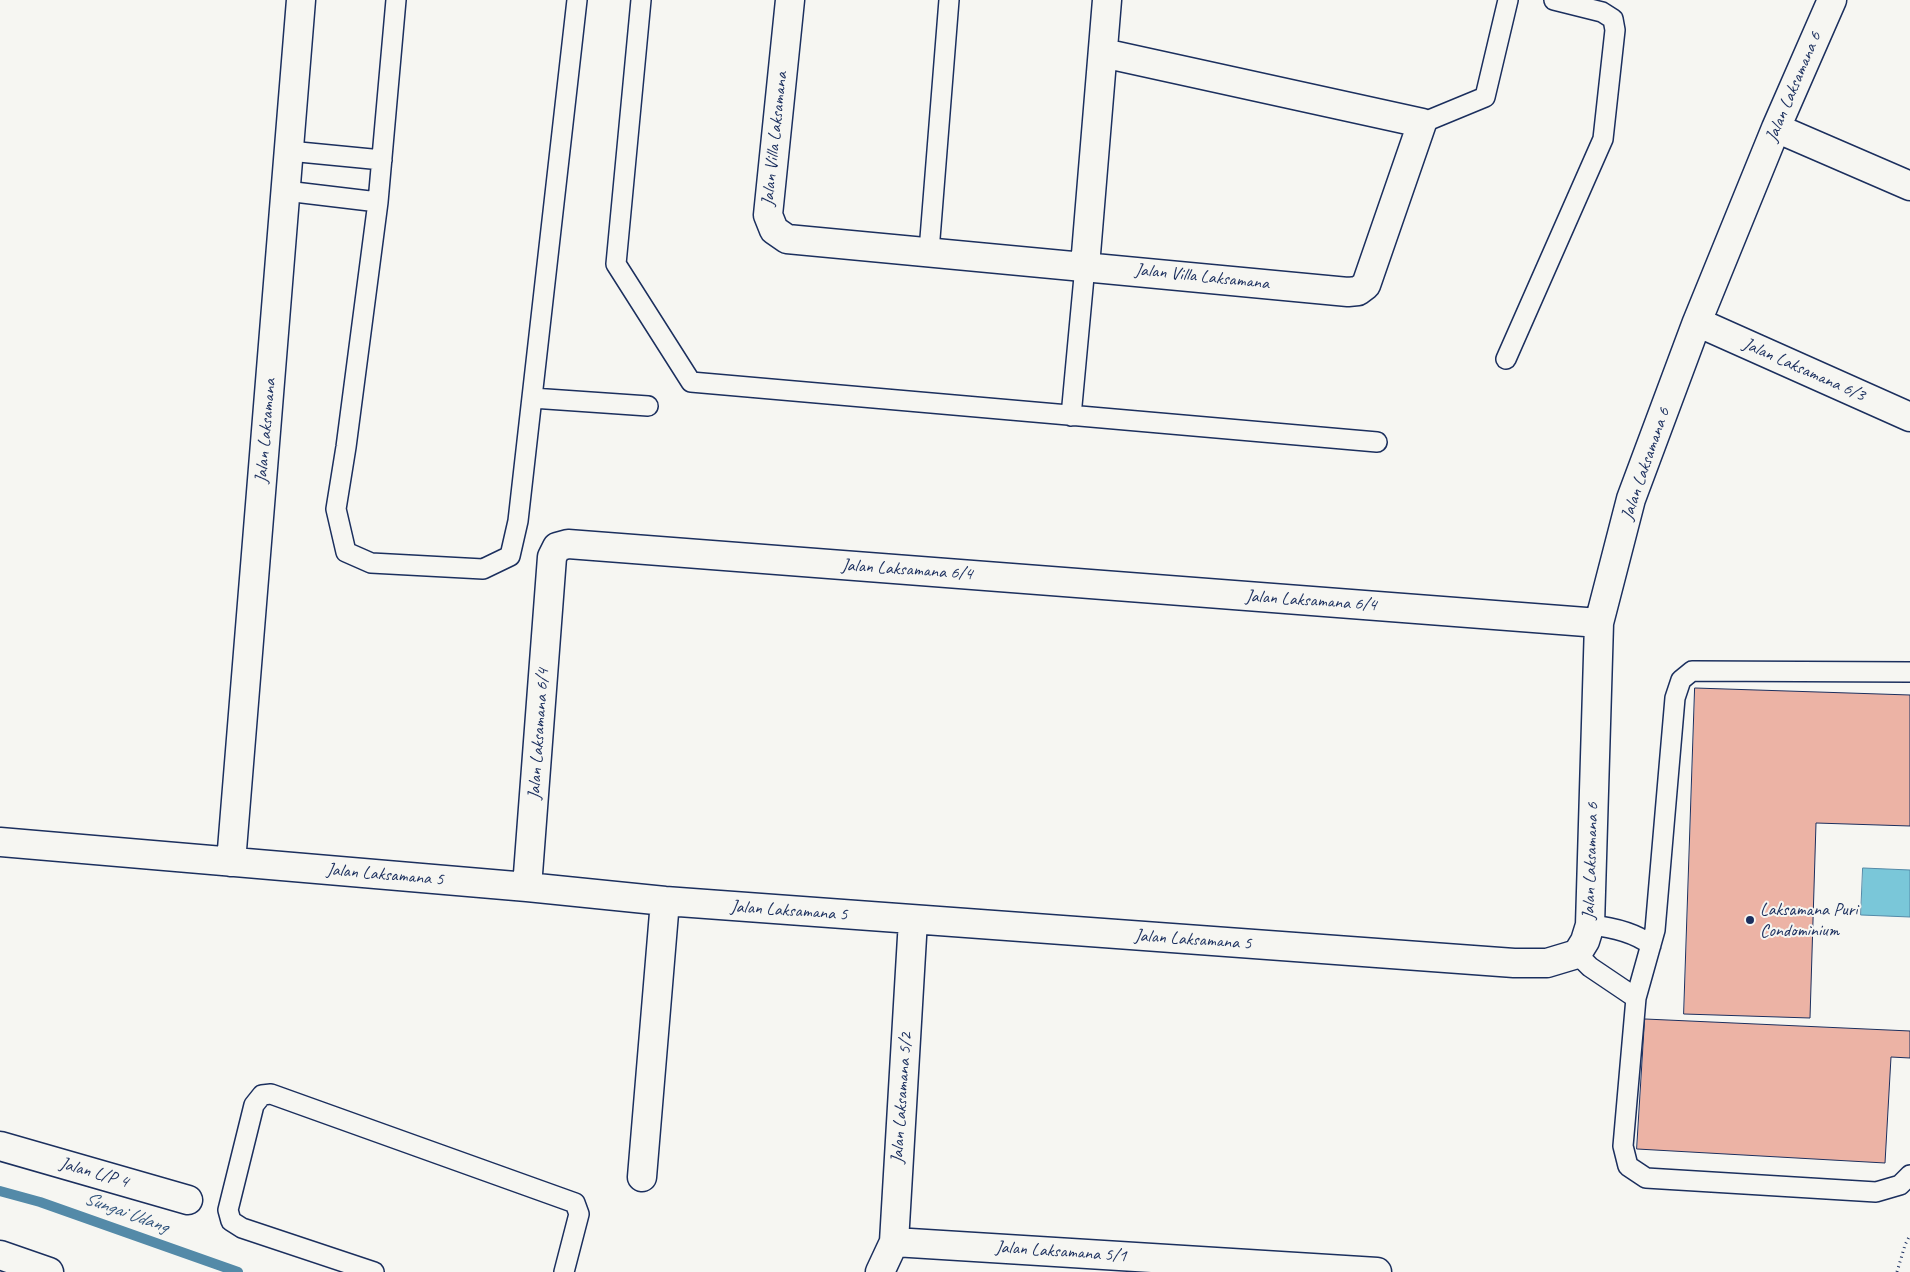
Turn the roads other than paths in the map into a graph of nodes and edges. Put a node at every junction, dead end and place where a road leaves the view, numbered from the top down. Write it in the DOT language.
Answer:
graph roads {
  1 [pos="301,0"];
  2 [pos="396,0"];
  3 [pos="577,0"];
  4 [pos="640,0"];
  5 [pos="790,0"];
  6 [pos="949,0"];
  7 [pos="1107,0"];
  8 [pos="1508,0"];
  9 [pos="1554,0"];
  10 [pos="1832,0"];
  11 [pos="1103,53"];
  12 [pos="1422,123"];
  13 [pos="1776,128"];
  14 [pos="289,151"];
  15 [pos="382,160"];
  16 [pos="1910,186"];
  17 [pos="286,191"];
  18 [pos="378,202"];
  19 [pos="929,252"];
  20 [pos="1085,266"];
  21 [pos="1697,322"];
  22 [pos="1506,359"];
  23 [pos="532,398"];
  24 [pos="648,406"];
  25 [pos="1071,416"];
  26 [pos="1910,417"];
  27 [pos="1377,442"];
  28 [pos="1599,623"];
  29 [pos="1910,672"];
  30 [pos="0,842"];
  31 [pos="231,862"];
  32 [pos="528,887"];
  33 [pos="665,901"];
  34 [pos="913,920"];
  35 [pos="1590,925"];
  36 [pos="1651,945"];
  37 [pos="1577,954"];
  38 [pos="1636,998"];
  39 [pos="0,1146"];
  40 [pos="1910,1175"];
  41 [pos="642,1177"];
  42 [pos="188,1200"];
  43 [pos="894,1242"];
  44 [pos="0,1256"];
  45 [pos="49,1272"];
  46 [pos="374,1272"];
  47 [pos="564,1272"];
  48 [pos="880,1272"];
  49 [pos="1378,1272"];
  1 -- 14 [label="street, Jalan Laksamana"];
  2 -- 15 [label="lane"];
  3 -- 23 [label="lane"];
  4 -- 25 [label="lane"];
  5 -- 19 [label="street, Jalan Villa Laksamana"];
  6 -- 19 [label="lane"];
  7 -- 11 [label="street"];
  8 -- 12 [label="lane"];
  9 -- 22 [label="lane"];
  10 -- 13 [label="street, Jalan Laksamana 6"];
  11 -- 12 [label="street"];
  11 -- 20 [label="street"];
  12 -- 20 [label="street, Jalan Villa Laksamana"];
  13 -- 16 [label="street"];
  13 -- 21 [label="street, Jalan Laksamana 6"];
  14 -- 15 [label="lane"];
  14 -- 17 [label="street, Jalan Laksamana"];
  15 -- 18 [label="lane"];
  17 -- 18 [label="lane"];
  17 -- 31 [label="street, Jalan Laksamana"];
  18 -- 23 [label="lane"];
  19 -- 20 [label="street, Jalan Villa Laksamana"];
  20 -- 25 [label="lane"];
  21 -- 26 [label="street, Jalan Laksamana 6/3"];
  21 -- 28 [label="street, Jalan Laksamana 6"];
  23 -- 24 [label="lane"];
  25 -- 27 [label="lane"];
  28 -- 32 [label="street, Jalan Laksamana 6/4"];
  28 -- 35 [label="street, Jalan Laksamana 6"];
  29 -- 36 [label="lane"];
  30 -- 31 [label="street, Jalan Laksamana 5"];
  31 -- 32 [label="street, Jalan Laksamana 5"];
  32 -- 33 [label="street, Jalan Laksamana 5"];
  33 -- 34 [label="street, Jalan Laksamana 5"];
  33 -- 41 [label="street"];
  34 -- 37 [label="street, Jalan Laksamana 5"];
  34 -- 43 [label="street, Jalan Laksamana 5/2"];
  35 -- 36 [label="lane"];
  35 -- 37 [label="street, Jalan Laksamana 6"];
  36 -- 38 [label="lane"];
  37 -- 38 [label="lane"];
  38 -- 40 [label="lane"];
  39 -- 42 [label="street, Jalan L/P 4"];
  43 -- 48 [label="street, Jalan Laksamana 5/2"];
  43 -- 49 [label="street, Jalan Laksamana 5/1"];
  44 -- 45 [label="street"];
  46 -- 47 [label="lane"];
}
